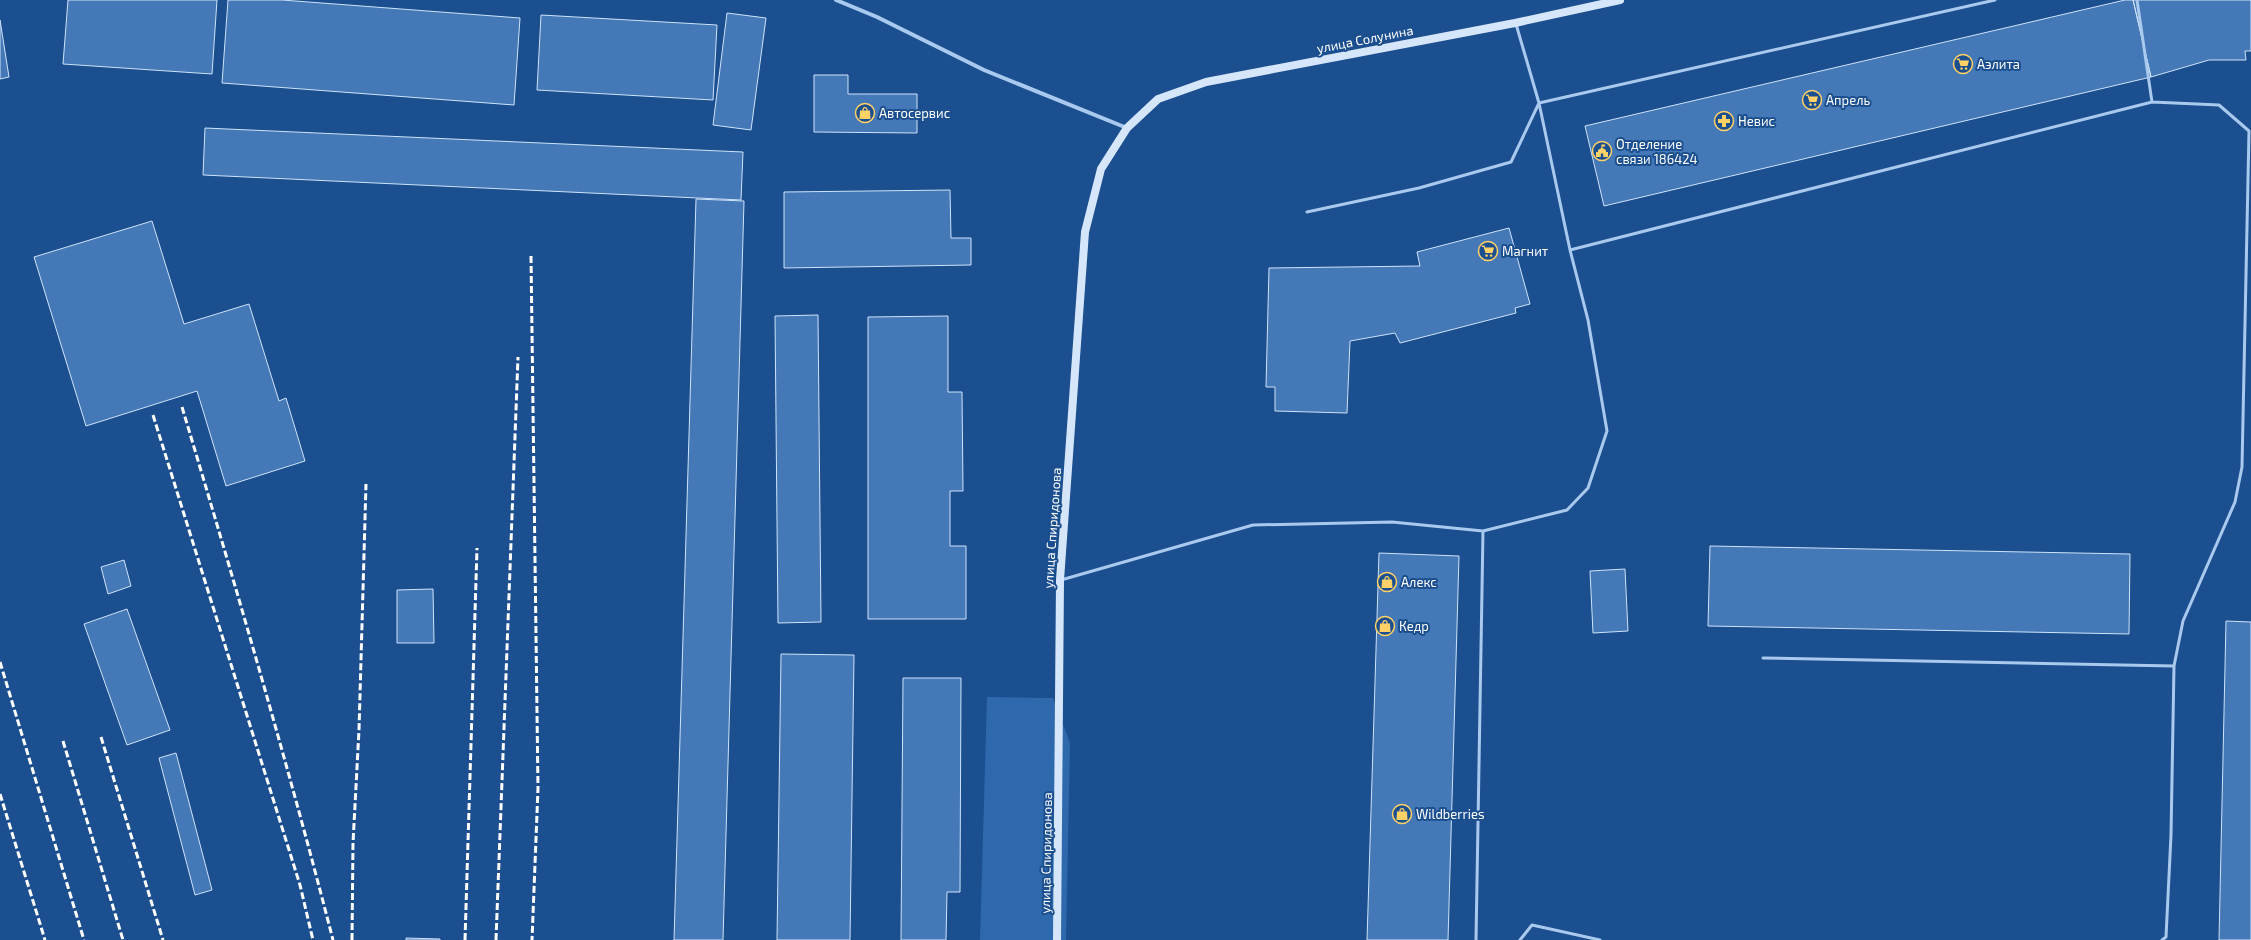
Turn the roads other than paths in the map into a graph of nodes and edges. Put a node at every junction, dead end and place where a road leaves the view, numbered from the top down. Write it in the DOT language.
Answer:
graph roads {
  1 [pos="836,0"];
  2 [pos="1620,0"];
  3 [pos="1996,0"];
  4 [pos="2137,0"];
  5 [pos="1515,23"];
  6 [pos="2152,102"];
  7 [pos="1539,103"];
  8 [pos="1127,128"];
  9 [pos="1307,212"];
  10 [pos="1570,250"];
  11 [pos="1483,531"];
  12 [pos="1060,580"];
  13 [pos="1763,658"];
  14 [pos="2174,666"];
  15 [pos="1057,940"];
  16 [pos="1476,940"];
  17 [pos="1520,940"];
  18 [pos="1600,940"];
  19 [pos="2162,940"];
  1 -- 8 [label="street"];
  2 -- 5 [label="street, улица Солунина"];
  3 -- 7 [label="lane"];
  4 -- 6 [label="lane"];
  5 -- 7 [label="lane"];
  5 -- 8 [label="street, улица Солунина"];
  6 -- 10 [label="lane"];
  6 -- 14 [label="lane"];
  7 -- 9 [label="lane"];
  7 -- 10 [label="lane"];
  8 -- 12 [label="street, улица Спиридонова"];
  10 -- 11 [label="lane"];
  11 -- 12 [label="lane"];
  11 -- 16 [label="lane"];
  12 -- 15 [label="street, улица Спиридонова"];
  13 -- 14 [label="lane"];
  14 -- 19 [label="lane"];
  17 -- 18 [label="lane"];
}
